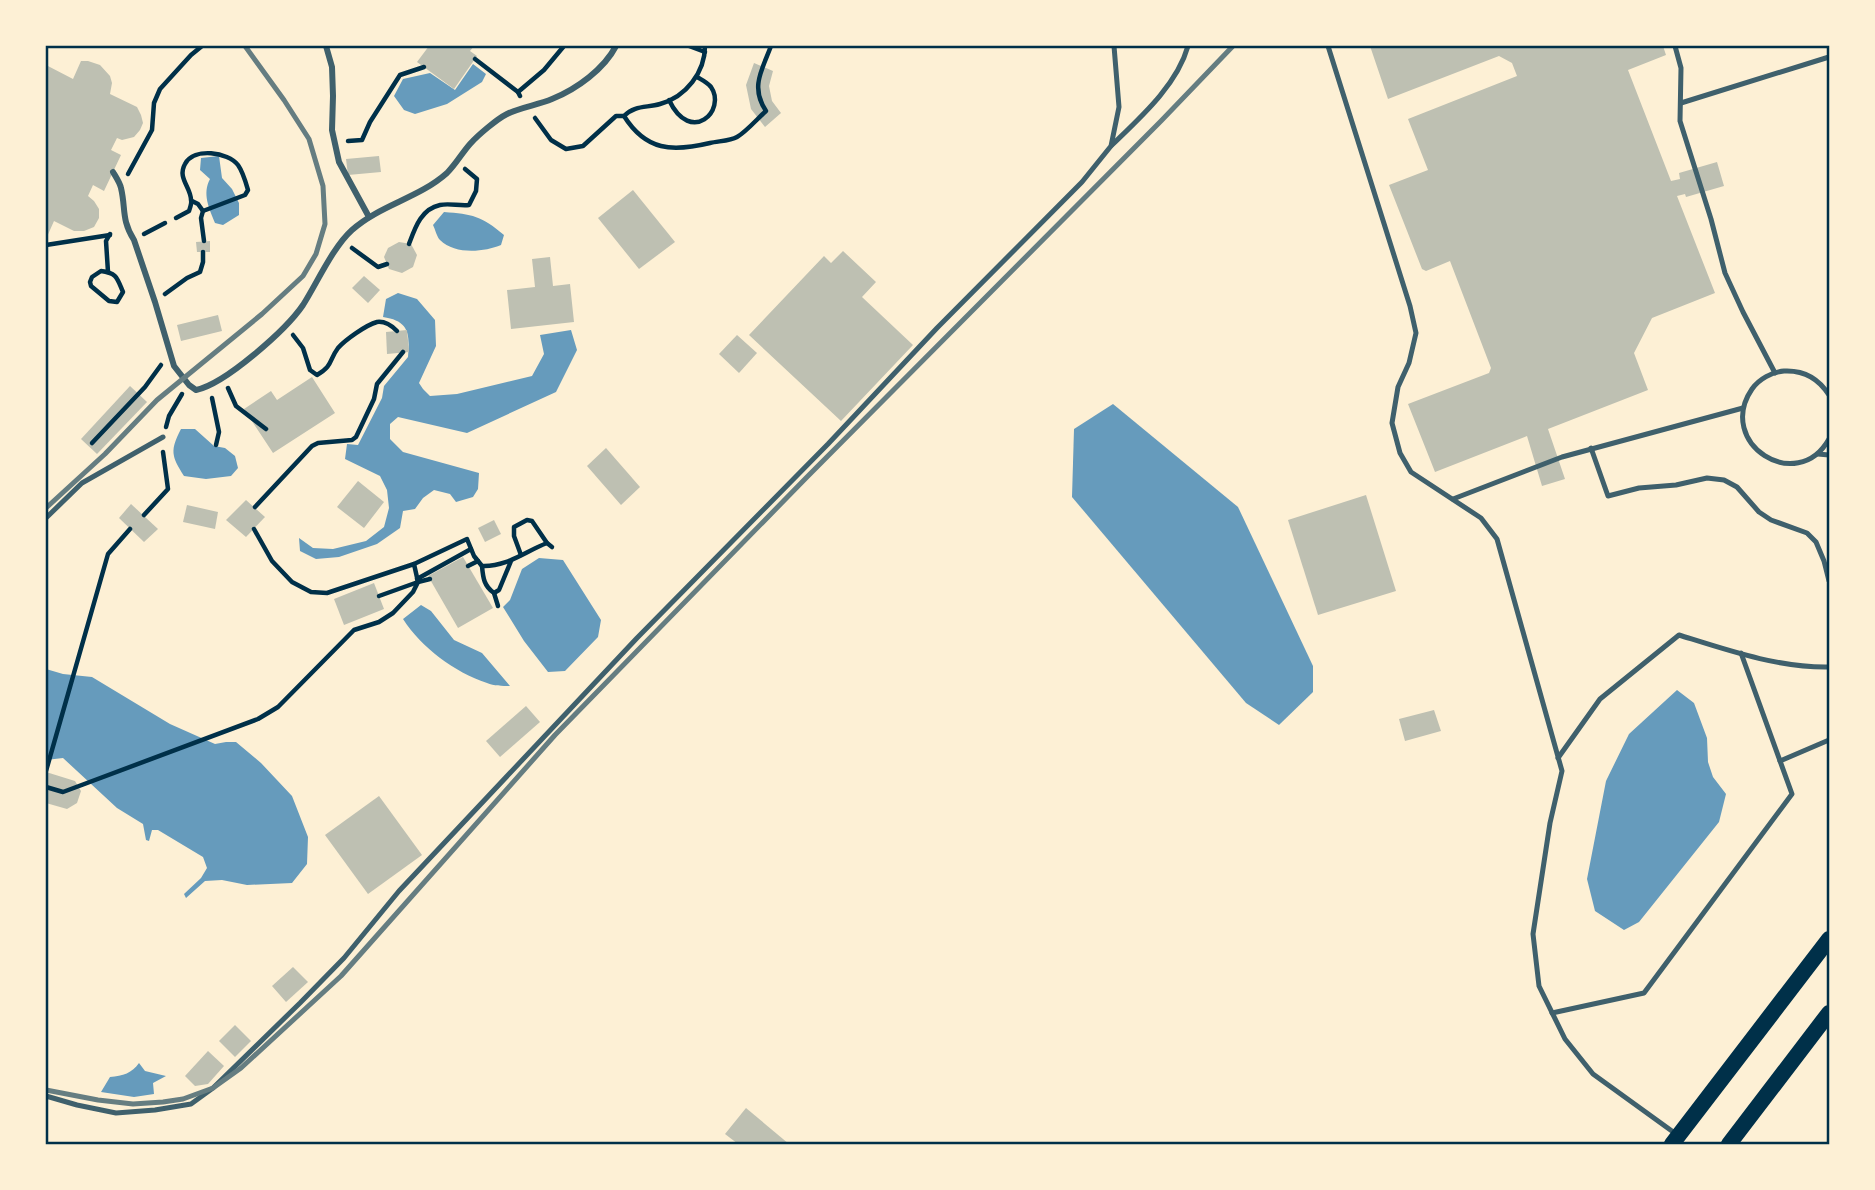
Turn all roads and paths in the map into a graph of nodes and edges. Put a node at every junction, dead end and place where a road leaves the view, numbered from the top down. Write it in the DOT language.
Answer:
graph roads {
  1 [pos="202,46"];
  2 [pos="326,46"];
  3 [pos="564,46"];
  4 [pos="616,46"];
  5 [pos="689,46"];
  6 [pos="705,46"];
  7 [pos="771,46"];
  8 [pos="1114,46"];
  9 [pos="1188,46"];
  10 [pos="1328,46"];
  11 [pos="1675,46"];
  12 [pos="705,52"];
  13 [pos="1829,57"];
  14 [pos="475,59"];
  15 [pos="425,67"];
  16 [pos="697,77"];
  17 [pos="518,92"];
  18 [pos="669,100"];
  19 [pos="1681,103"];
  20 [pos="527,107"];
  21 [pos="624,116"];
  22 [pos="340,143"];
  23 [pos="1111,146"];
  24 [pos="457,162"];
  25 [pos="113,172"];
  26 [pos="121,186"];
  27 [pos="192,201"];
  28 [pos="205,210"];
  29 [pos="123,212"];
  30 [pos="369,217"];
  31 [pos="176,218"];
  32 [pos="165,223"];
  33 [pos="110,235"];
  34 [pos="134,240"];
  35 [pos="204,241"];
  36 [pos="344,241"];
  37 [pos="409,244"];
  38 [pos="46,245"];
  39 [pos="204,252"];
  40 [pos="387,264"];
  41 [pos="108,272"];
  42 [pos="155,302"];
  43 [pos="284,325"];
  44 [pos="397,331"];
  45 [pos="170,352"];
  46 [pos="403,352"];
  47 [pos="1775,373"];
  48 [pos="224,378"];
  49 [pos="189,385"];
  50 [pos="208,387"];
  51 [pos="1829,395"];
  52 [pos="1744,408"];
  53 [pos="266,429"];
  54 [pos="1829,439"];
  55 [pos="162,440"];
  56 [pos="92,443"];
  57 [pos="216,445"];
  58 [pos="1591,448"];
  59 [pos="1818,454"];
  60 [pos="1829,455"];
  61 [pos="1453,499"];
  62 [pos="255,507"];
  63 [pos="144,515"];
  64 [pos="46,518"];
  65 [pos="130,529"];
  66 [pos="254,529"];
  67 [pos="547,543"];
  68 [pos="552,547"];
  69 [pos="471,549"];
  70 [pos="521,555"];
  71 [pos="478,561"];
  72 [pos="511,561"];
  73 [pos="414,564"];
  74 [pos="468,566"];
  75 [pos="482,566"];
  76 [pos="430,579"];
  77 [pos="418,580"];
  78 [pos="1829,581"];
  79 [pos="494,593"];
  80 [pos="379,596"];
  81 [pos="498,606"];
  82 [pos="1741,653"];
  83 [pos="1829,667"];
  84 [pos="1829,740"];
  85 [pos="1558,758"];
  86 [pos="1780,761"];
  87 [pos="46,771"];
  88 [pos="46,787"];
  89 [pos="1829,939"];
  90 [pos="1552,1013"];
  91 [pos="1829,1013"];
  92 [pos="46,1097"];
  93 [pos="1681,1141"];
  94 [pos="1729,1144"];
  1 -- 26 [label="path"];
  2 -- 30 [label="street"];
  3 -- 17 [label="path"];
  4 -- 20 [label="street"];
  5 -- 12 [label="path"];
  6 -- 12 [label="path"];
  7 -- 21 [label="path"];
  8 -- 23 [label="lane"];
  9 -- 23 [label="lane"];
  10 -- 61 [label="lane"];
  11 -- 19 [label="lane"];
  12 -- 16 [label="path"];
  13 -- 19 [label="lane"];
  14 -- 17 [label="path"];
  15 -- 22 [label="path"];
  16 -- 18 [label="path"];
  16 -- 18 [label="path"];
  17 -- 20 [label="path"];
  18 -- 21 [label="path"];
  19 -- 47 [label="lane"];
  20 -- 21 [label="path"];
  20 -- 24 [label="street"];
  23 -- 92 [label="lane"];
  24 -- 30 [label="street"];
  24 -- 37 [label="path"];
  25 -- 26 [label="street"];
  26 -- 29 [label="street"];
  27 -- 28 [label="path"];
  27 -- 28 [label="path"];
  27 -- 31 [label="path"];
  28 -- 35 [label="path"];
  29 -- 33 [label="path"];
  29 -- 34 [label="street"];
  30 -- 36 [label="street"];
  32 -- 34 [label="path"];
  33 -- 38 [label="path"];
  33 -- 41 [label="path"];
  34 -- 42 [label="street"];
  36 -- 40 [label="path"];
  36 -- 43 [label="street"];
  39 -- 42 [label="path"];
  41 -- 41 [label="path"];
  42 -- 45 [label="street"];
  43 -- 44 [label="path"];
  43 -- 48 [label="street"];
  45 -- 49 [label="street"];
  45 -- 56 [label="path"];
  46 -- 62 [label="path"];
  47 -- 51 [label="lane"];
  47 -- 52 [label="lane"];
  48 -- 50 [label="street"];
  48 -- 53 [label="path"];
  49 -- 50 [label="street"];
  49 -- 55 [label="path"];
  50 -- 57 [label="path"];
  52 -- 58 [label="lane"];
  52 -- 59 [label="lane"];
  54 -- 59 [label="lane"];
  55 -- 63 [label="path"];
  55 -- 64 [label="lane"];
  58 -- 61 [label="lane"];
  58 -- 78 [label="lane"];
  59 -- 60 [label="lane"];
  61 -- 85 [label="lane"];
  65 -- 87 [label="path"];
  66 -- 73 [label="path"];
  67 -- 68 [label="path"];
  67 -- 70 [label="path"];
  67 -- 70 [label="path"];
  69 -- 71 [label="path"];
  69 -- 73 [label="path"];
  69 -- 77 [label="path"];
  70 -- 72 [label="path"];
  71 -- 74 [label="path"];
  71 -- 75 [label="path"];
  72 -- 75 [label="path"];
  72 -- 79 [label="path"];
  73 -- 77 [label="path"];
  75 -- 79 [label="path"];
  76 -- 77 [label="path"];
  77 -- 80 [label="path"];
  77 -- 88 [label="path"];
  79 -- 81 [label="path"];
  82 -- 83 [label="lane"];
  82 -- 85 [label="lane"];
  82 -- 86 [label="lane"];
  84 -- 86 [label="lane"];
  85 -- 90 [label="lane"];
  86 -- 90 [label="lane"];
  89 -- 93 [label="main road"];
  90 -- 93 [label="lane"];
  91 -- 94 [label="main road"];
}
